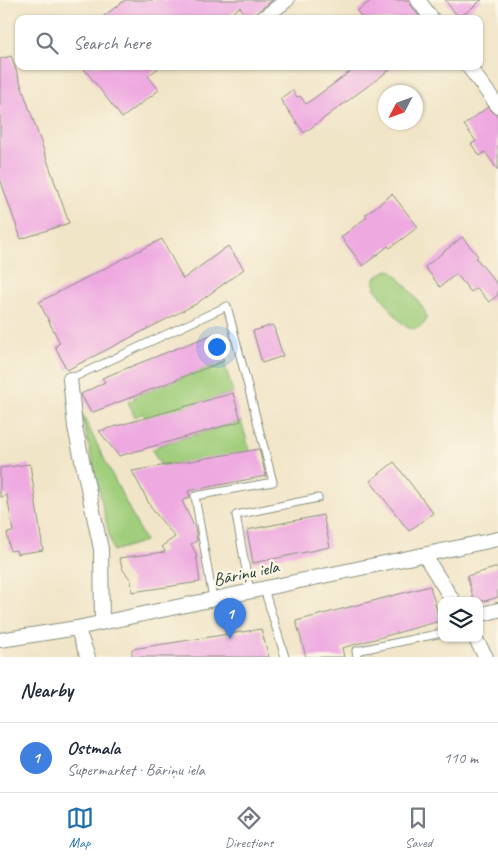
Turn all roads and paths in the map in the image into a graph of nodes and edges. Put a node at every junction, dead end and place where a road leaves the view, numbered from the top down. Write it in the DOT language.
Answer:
graph roads {
  1 [pos="287,0"];
  2 [pos="418,0"];
  3 [pos="267,15"];
  4 [pos="429,15"];
  5 [pos="471,70"];
  6 [pos="498,106"];
  7 [pos="70,379"];
  8 [pos="318,498"];
  9 [pos="498,539"];
  10 [pos="425,556"];
  11 [pos="264,588"];
  12 [pos="250,592"];
  13 [pos="451,597"];
  14 [pos="213,599"];
  15 [pos="498,610"];
  16 [pos="483,614"];
  17 [pos="102,622"];
  18 [pos="77,628"];
  19 [pos="438,634"];
  20 [pos="0,640"];
  21 [pos="477,642"];
  22 [pos="88,657"];
  23 [pos="286,657"];
  24 [pos="357,657"];
  25 [pos="486,657"];
  1 -- 3 [label="street"];
  2 -- 4 [label="street"];
  5 -- 6 [label="street"];
  7 -- 14 [label="lane"];
  7 -- 17 [label="street"];
  8 -- 12 [label="lane"];
  9 -- 10 [label="street, Bāriņu iela"];
  10 -- 11 [label="street, Bāriņu iela"];
  10 -- 13 [label="street"];
  11 -- 12 [label="street, Bāriņu iela"];
  11 -- 23 [label="lane"];
  12 -- 14 [label="street, Bāriņu iela"];
  14 -- 17 [label="street, Bāriņu iela"];
  15 -- 16 [label="street"];
  17 -- 18 [label="street, Bāriņu iela"];
  18 -- 20 [label="street, Bāriņu iela"];
  18 -- 22 [label="street"];
  19 -- 24 [label="lane"];
  21 -- 25 [label="street"];
}
